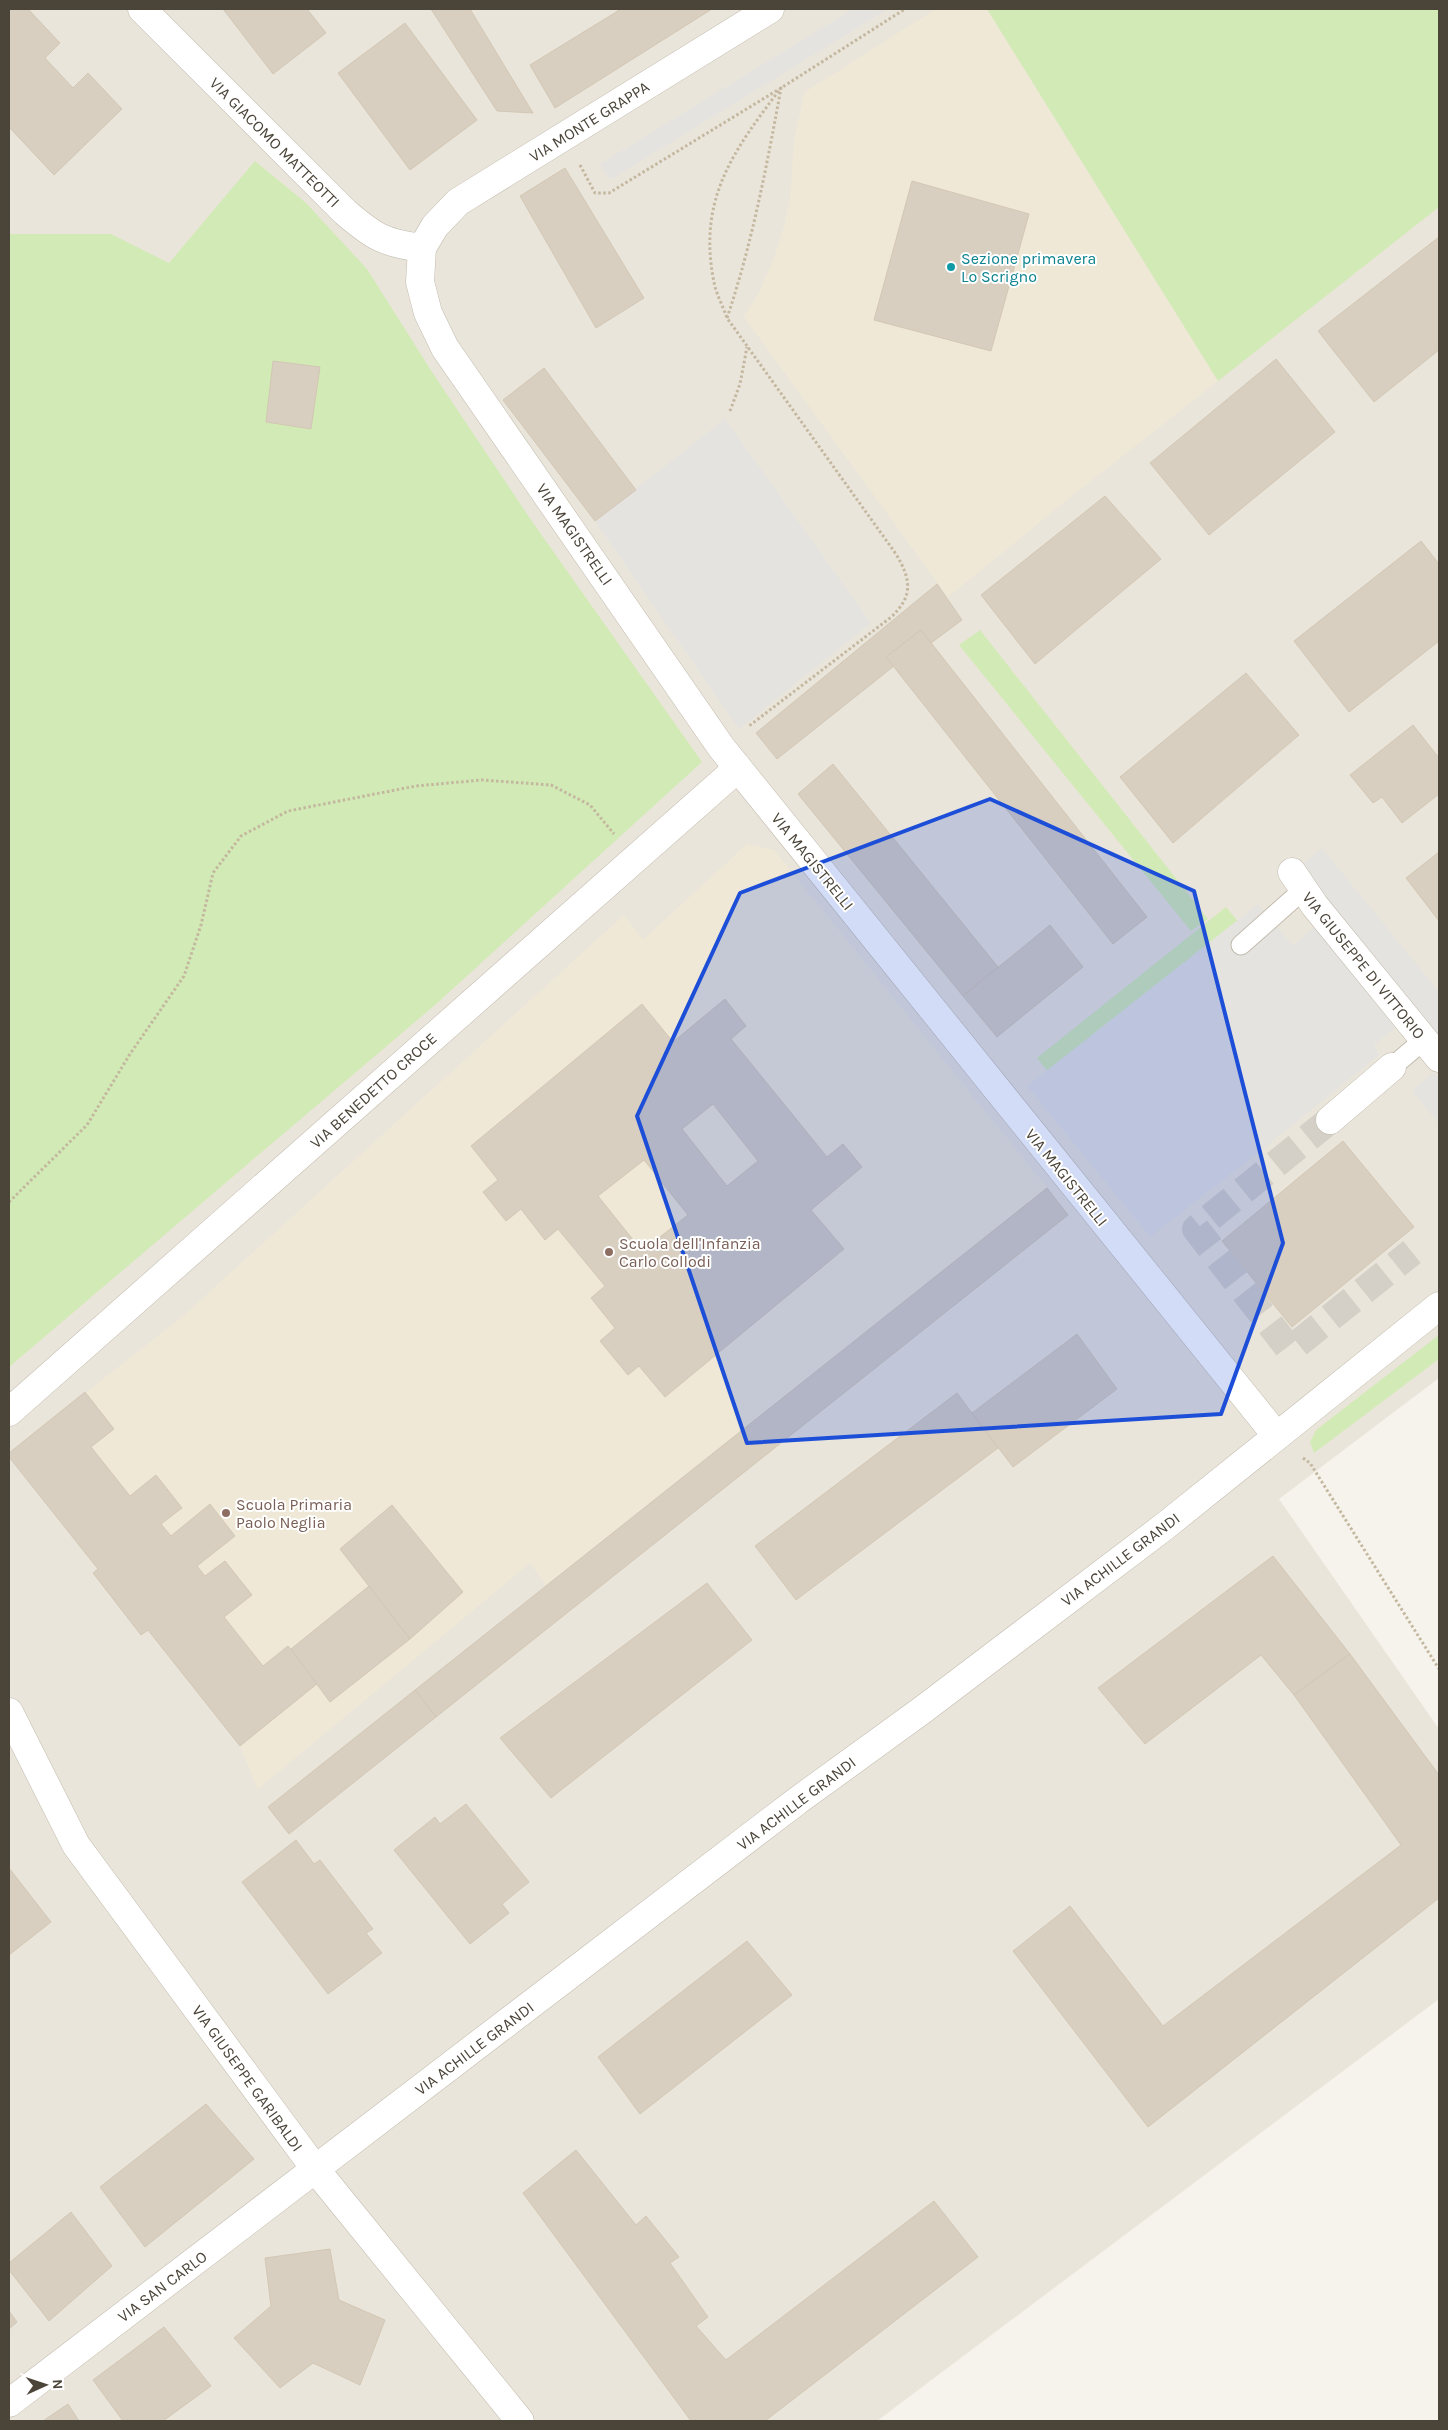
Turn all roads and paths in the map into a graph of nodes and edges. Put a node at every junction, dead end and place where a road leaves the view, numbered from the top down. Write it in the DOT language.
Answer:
graph roads {
  1 [pos="142,9"];
  2 [pos="770,9"];
  3 [pos="905,9"];
  4 [pos="781,88"];
  5 [pos="563,137"];
  6 [pos="422,248"];
  7 [pos="727,318"];
  8 [pos="747,347"];
  9 [pos="730,411"];
  10 [pos="730,758"];
  11 [pos="637,856"];
  12 [pos="1303,889"];
  13 [pos="1241,946"];
  14 [pos="1432,1048"];
  15 [pos="1392,1067"];
  16 [pos="1330,1120"];
  17 [pos="9,1202"];
  18 [pos="1439,1306"];
  19 [pos="9,1412"];
  20 [pos="1276,1435"];
  21 [pos="1439,1669"];
  22 [pos="9,1712"];
  23 [pos="316,2170"];
  24 [pos="9,2403"];
  25 [pos="520,2421"];
  1 -- 6 [label="street, VIA GIACOMO MATTEOTTI"];
  2 -- 5 [label="street, VIA MONTE GRAPPA"];
  3 -- 4 [label="path"];
  4 -- 5 [label="path"];
  4 -- 7 [label="path"];
  4 -- 7 [label="path"];
  5 -- 6 [label="street, VIA MONTE GRAPPA"];
  6 -- 10 [label="street, VIA MAGISTRELLI"];
  7 -- 8 [label="path"];
  8 -- 9 [label="path"];
  8 -- 10 [label="path"];
  10 -- 11 [label="street, VIA BENEDETTO CROCE"];
  10 -- 20 [label="street, VIA MAGISTRELLI"];
  11 -- 17 [label="path"];
  11 -- 19 [label="street, VIA BENEDETTO CROCE"];
  12 -- 13 [label="lane"];
  12 -- 14 [label="street, VIA GIUSEPPE DI VITTORIO"];
  14 -- 15 [label="lane"];
  15 -- 16 [label="street"];
  18 -- 20 [label="street"];
  20 -- 21 [label="path"];
  20 -- 23 [label="street, VIA ACHILLE GRANDI"];
  22 -- 23 [label="street, VIA GIUSEPPE GARIBALDI"];
  23 -- 24 [label="street, VIA SAN CARLO"];
  23 -- 25 [label="street, VIA GIUSEPPE GARIBALDI"];
}
